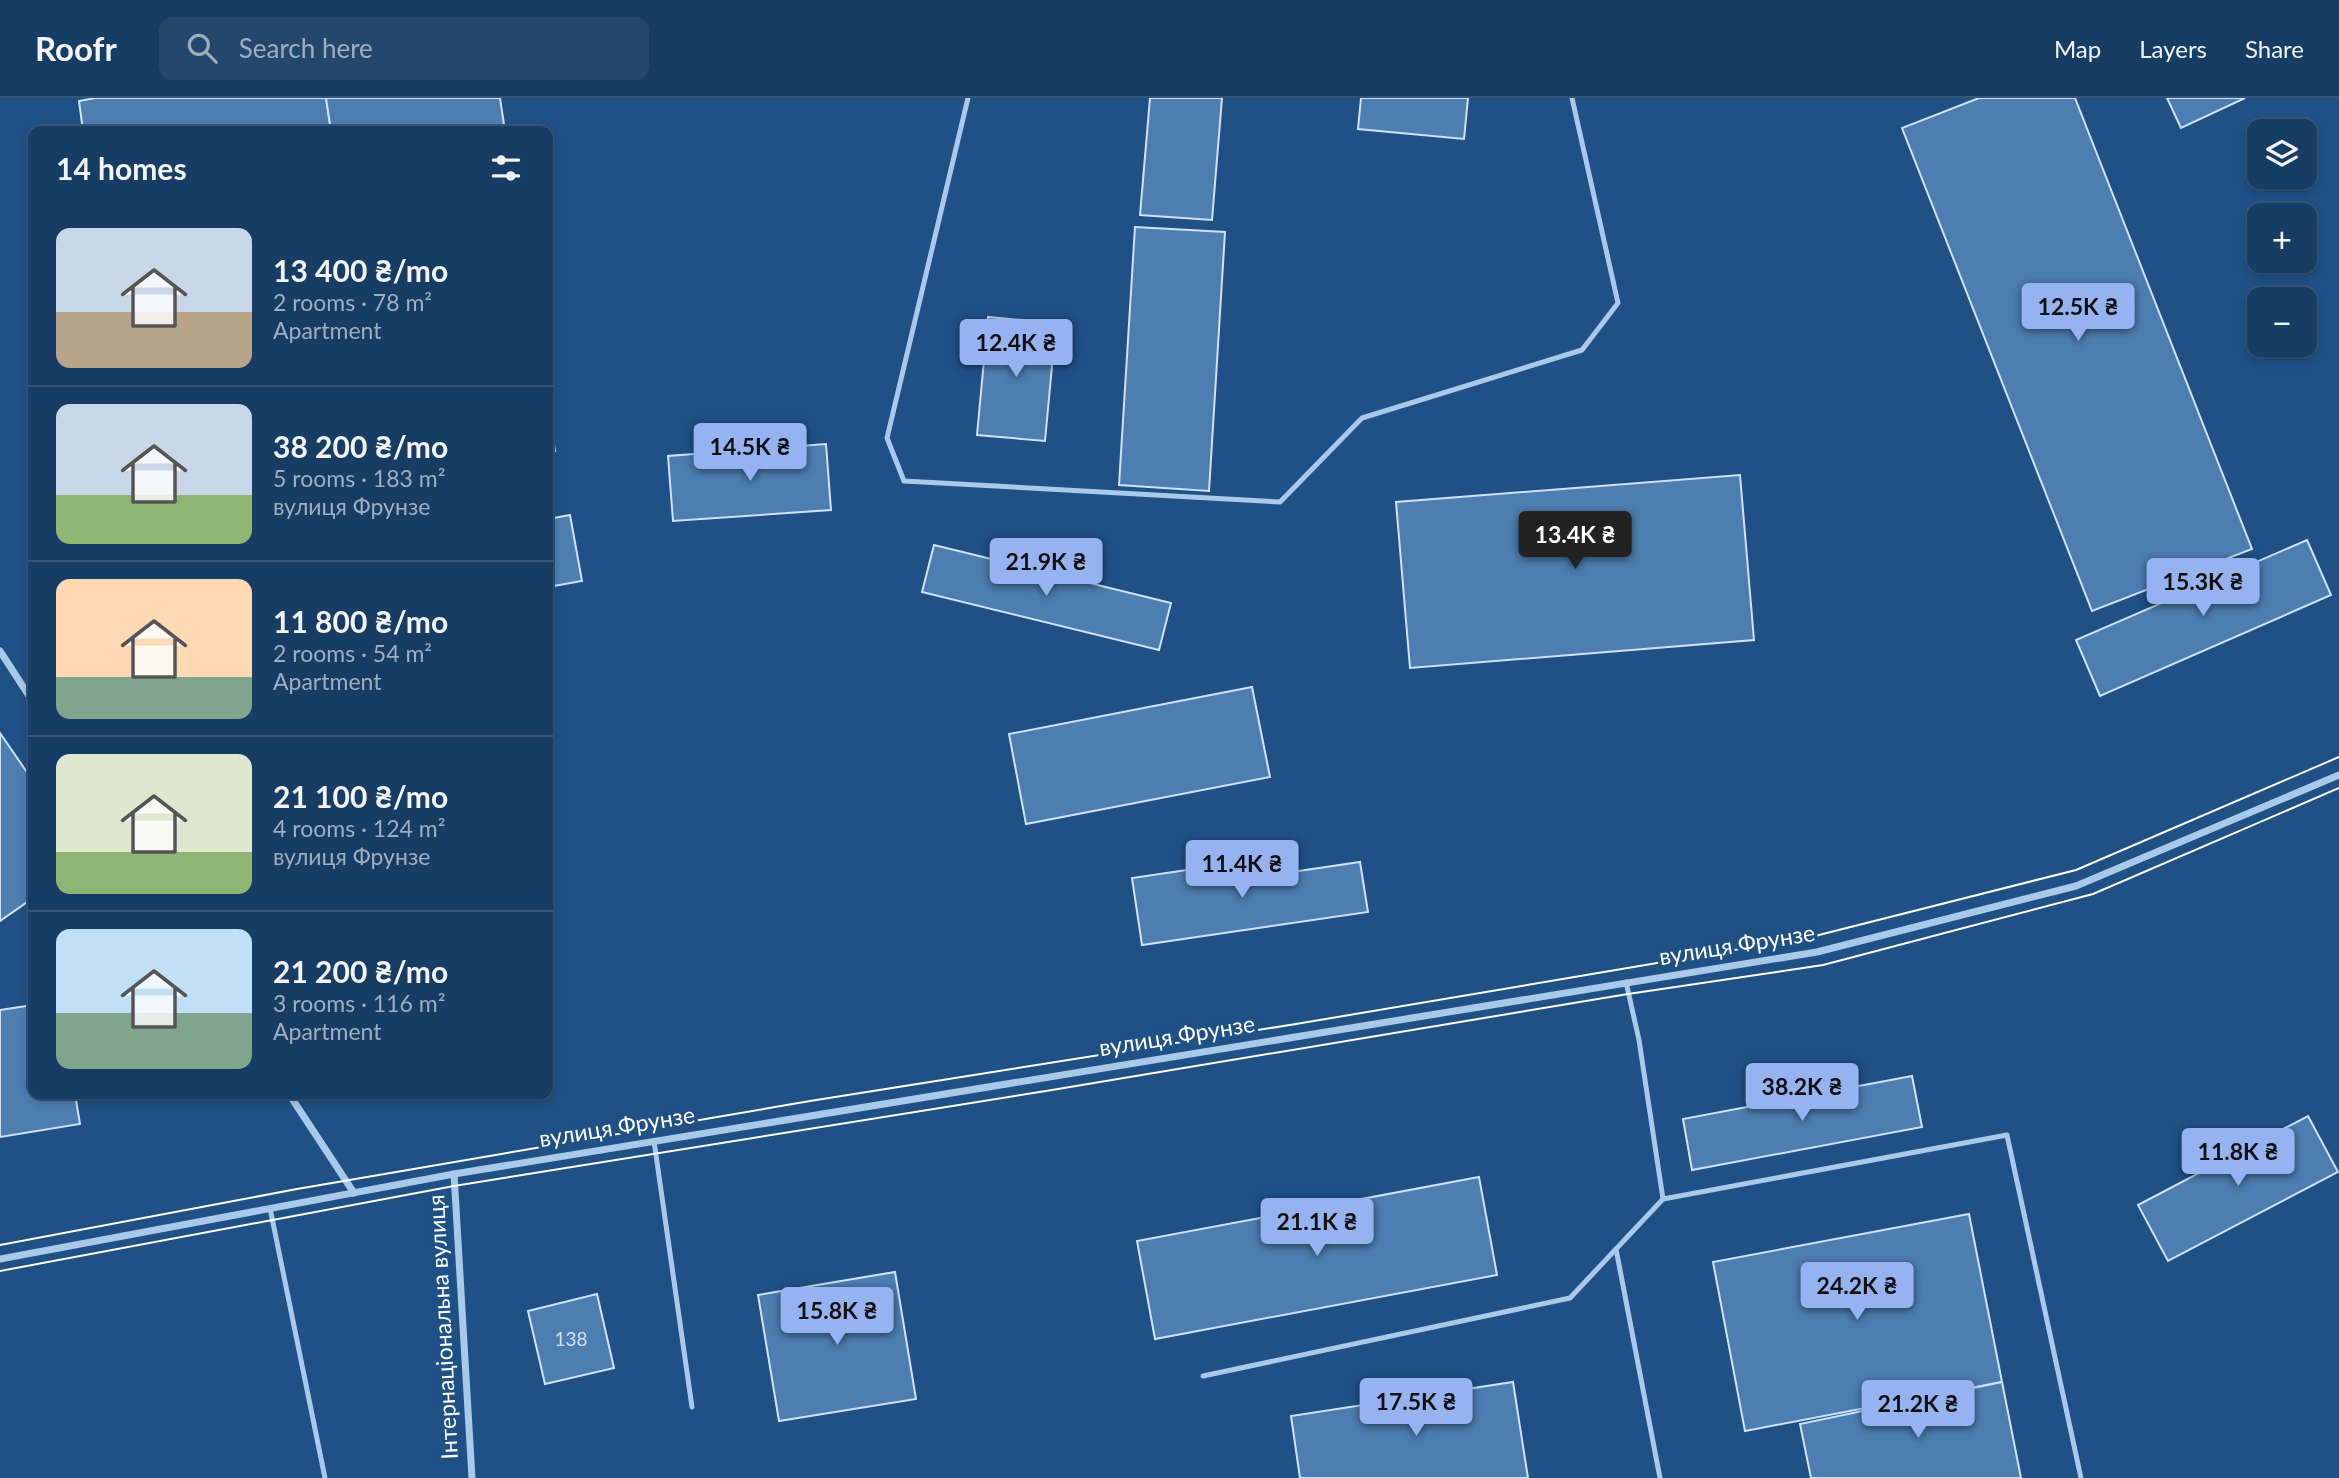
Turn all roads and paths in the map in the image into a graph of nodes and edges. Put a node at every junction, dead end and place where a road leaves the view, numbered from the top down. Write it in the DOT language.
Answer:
graph roads {
  1 [pos="968,98"];
  2 [pos="1572,98"];
  3 [pos="0,651"];
  4 [pos="28,694"];
  5 [pos="2339,775"];
  6 [pos="1626,982"];
  7 [pos="292,1099"];
  8 [pos="654,1141"];
  9 [pos="454,1174"];
  10 [pos="354,1193"];
  11 [pos="1663,1199"];
  12 [pos="270,1208"];
  13 [pos="1616,1249"];
  14 [pos="0,1259"];
  15 [pos="1203,1376"];
  16 [pos="692,1407"];
  17 [pos="325,1478"];
  18 [pos="472,1478"];
  19 [pos="1660,1478"];
  20 [pos="2081,1478"];
  1 -- 2 [label="lane"];
  3 -- 4 [label="street"];
  5 -- 6 [label="street, вулиця Фрунзе"];
  6 -- 8 [label="street, вулиця Фрунзе"];
  6 -- 11 [label="lane"];
  7 -- 10 [label="street"];
  8 -- 9 [label="street, вулиця Фрунзе"];
  8 -- 16 [label="lane"];
  9 -- 10 [label="street, вулиця Фрунзе"];
  9 -- 18 [label="street, Інтернаціональна вулиця"];
  10 -- 12 [label="street, вулиця Фрунзе"];
  11 -- 13 [label="lane"];
  11 -- 20 [label="lane"];
  12 -- 14 [label="street, вулиця Фрунзе"];
  12 -- 17 [label="lane"];
  13 -- 15 [label="lane"];
  13 -- 19 [label="lane"];
}
